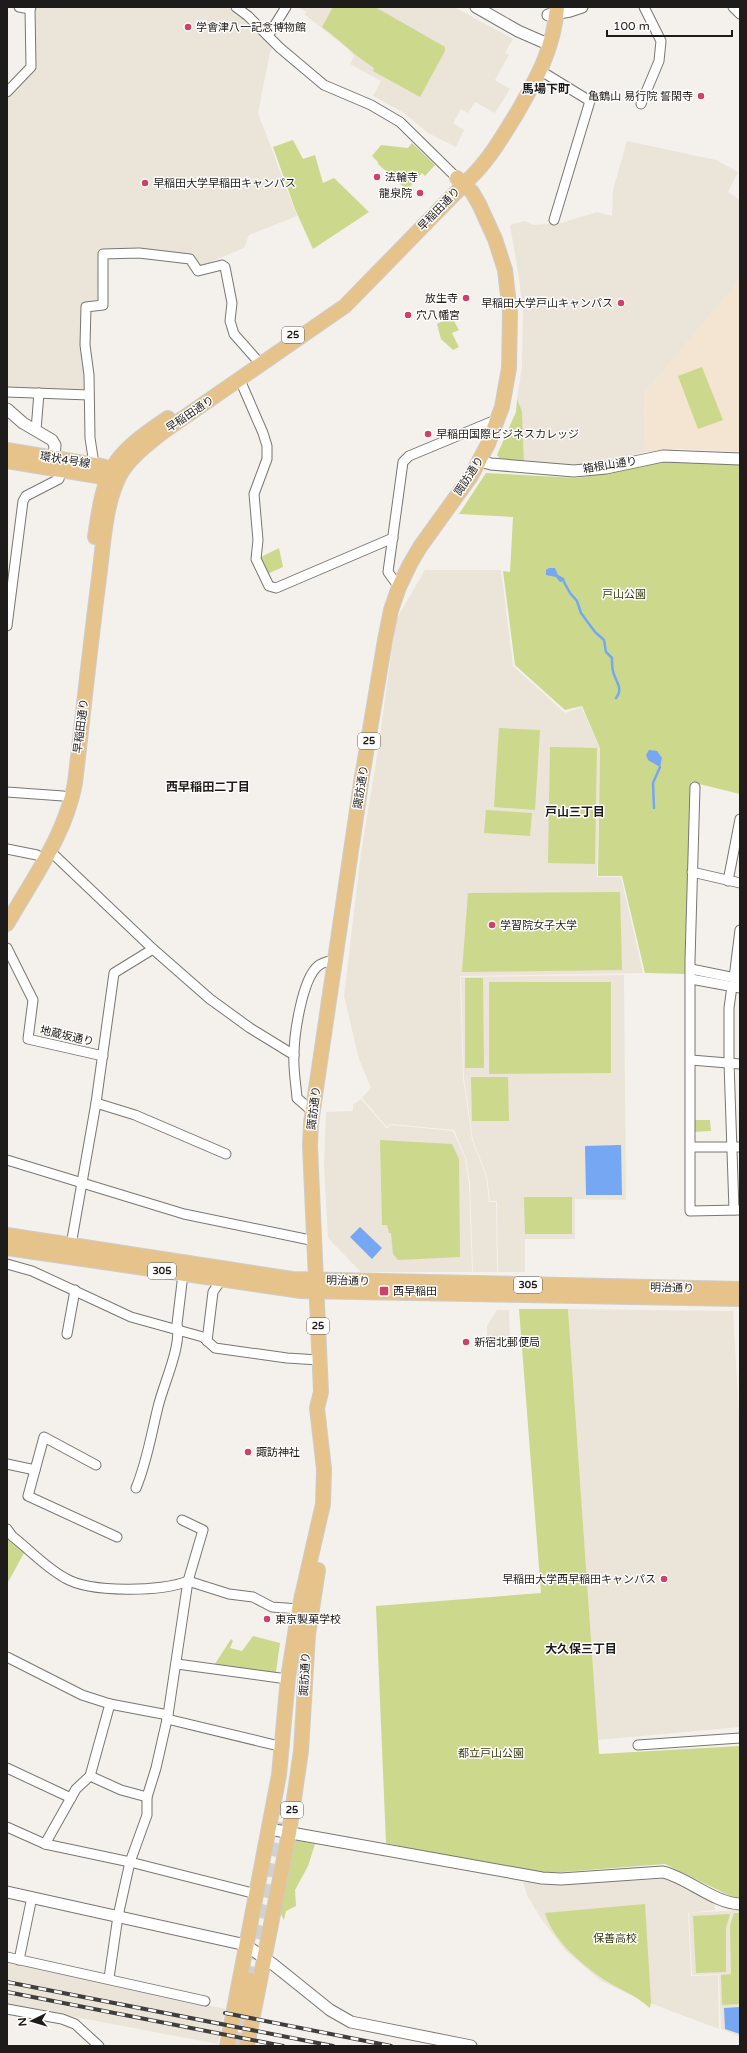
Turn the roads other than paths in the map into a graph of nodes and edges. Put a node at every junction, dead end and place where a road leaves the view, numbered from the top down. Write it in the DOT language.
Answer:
graph roads {
  1 [pos="18,7"];
  2 [pos="286,7"];
  3 [pos="476,7"];
  4 [pos="582,7"];
  5 [pos="644,7"];
  6 [pos="733,7"];
  7 [pos="30,8"];
  8 [pos="240,8"];
  9 [pos="553,11"];
  10 [pos="740,14"];
  11 [pos="268,36"];
  12 [pos="546,43"];
  13 [pos="541,71"];
  14 [pos="7,92"];
  15 [pos="641,104"];
  16 [pos="460,182"];
  17 [pos="554,220"];
  18 [pos="257,360"];
  19 [pos="240,380"];
  20 [pos="7,392"];
  21 [pos="39,393"];
  22 [pos="89,396"];
  23 [pos="7,409"];
  24 [pos="498,419"];
  25 [pos="36,430"];
  26 [pos="7,450"];
  27 [pos="740,458"];
  28 [pos="7,461"];
  29 [pos="480,461"];
  30 [pos="57,464"];
  31 [pos="94,464"];
  32 [pos="114,475"];
  33 [pos="393,538"];
  34 [pos="399,587"];
  35 [pos="7,626"];
  36 [pos="695,787"];
  37 [pos="7,792"];
  38 [pos="63,796"];
  39 [pos="740,820"];
  40 [pos="7,849"];
  41 [pos="43,853"];
  42 [pos="692,872"];
  43 [pos="728,881"];
  44 [pos="740,883"];
  45 [pos="7,907"];
  46 [pos="7,924"];
  47 [pos="740,930"];
  48 [pos="7,948"];
  49 [pos="153,949"];
  50 [pos="335,960"];
  51 [pos="691,969"];
  52 [pos="691,979"];
  53 [pos="737,983"];
  54 [pos="294,1055"];
  55 [pos="103,1056"];
  56 [pos="691,1060"];
  57 [pos="729,1062"];
  58 [pos="740,1064"];
  59 [pos="96,1102"];
  60 [pos="313,1112"];
  61 [pos="690,1147"];
  62 [pos="736,1147"];
  63 [pos="226,1154"];
  64 [pos="7,1160"];
  65 [pos="80,1182"];
  66 [pos="737,1210"];
  67 [pos="7,1235"];
  68 [pos="315,1241"];
  69 [pos="71,1245"];
  70 [pos="7,1248"];
  71 [pos="7,1264"];
  72 [pos="182,1274"];
  73 [pos="221,1280"];
  74 [pos="316,1286"];
  75 [pos="740,1289"];
  76 [pos="75,1290"];
  77 [pos="740,1299"];
  78 [pos="178,1330"];
  79 [pos="67,1334"];
  80 [pos="207,1341"];
  81 [pos="319,1360"];
  82 [pos="7,1464"];
  83 [pos="96,1465"];
  84 [pos="35,1470"];
  85 [pos="136,1488"];
  86 [pos="182,1520"];
  87 [pos="7,1529"];
  88 [pos="117,1537"];
  89 [pos="188,1581"];
  90 [pos="303,1609"];
  91 [pos="7,1657"];
  92 [pos="291,1657"];
  93 [pos="305,1661"];
  94 [pos="177,1664"];
  95 [pos="288,1678"];
  96 [pos="110,1704"];
  97 [pos="295,1711"];
  98 [pos="168,1717"];
  99 [pos="740,1738"];
  100 [pos="638,1745"];
  101 [pos="283,1747"];
  102 [pos="7,1768"];
  103 [pos="90,1776"];
  104 [pos="147,1797"];
  105 [pos="71,1798"];
  106 [pos="282,1812"];
  107 [pos="7,1828"];
  108 [pos="269,1829"];
  109 [pos="289,1833"];
  110 [pos="45,1844"];
  111 [pos="130,1862"];
  112 [pos="7,1892"];
  113 [pos="256,1894"];
  114 [pos="32,1898"];
  115 [pos="740,1904"];
  116 [pos="118,1916"];
  117 [pos="246,1945"];
  118 [pos="7,1957"];
  119 [pos="264,1958"];
  120 [pos="19,1960"];
  121 [pos="109,1978"];
  122 [pos="249,1980"];
  123 [pos="205,2001"];
  124 [pos="7,2009"];
  125 [pos="243,2012"];
  126 [pos="99,2046"];
  127 [pos="227,2046"];
  128 [pos="247,2046"];
  129 [pos="472,2046"];
  1 -- 7 [label="street"];
  2 -- 11 [label="street"];
  3 -- 12 [label="street"];
  4 -- 9 [label="street"];
  5 -- 15 [label="street"];
  6 -- 10 [label="street"];
  7 -- 14 [label="street"];
  8 -- 11 [label="street"];
  9 -- 12 [label="main road, 早稲田通り / 25"];
  11 -- 16 [label="street"];
  12 -- 13 [label="main road, 早稲田通り / 25"];
  12 -- 16 [label="main road, 早稲田通り / 25"];
  13 -- 16 [label="main road, 早稲田通り / 25"];
  13 -- 17 [label="street"];
  16 -- 18 [label="main road, 早稲田通り / 25"];
  16 -- 19 [label="main road, 早稲田通り / 25"];
  16 -- 24 [label="main road, 諏訪通り / 25"];
  18 -- 22 [label="street"];
  18 -- 32 [label="main road, 早稲田通り / 25"];
  19 -- 32 [label="main road, 早稲田通り / 25"];
  19 -- 33 [label="street"];
  20 -- 21 [label="street"];
  21 -- 22 [label="street"];
  21 -- 25 [label="street"];
  22 -- 31 [label="street"];
  23 -- 25 [label="street"];
  24 -- 29 [label="main road, 諏訪通り / 25"];
  24 -- 33 [label="street"];
  25 -- 30 [label="street"];
  26 -- 30 [label="main road, 環状4号線"];
  27 -- 29 [label="street, 箱根山通り"];
  28 -- 30 [label="main road, 環状4号線"];
  29 -- 34 [label="main road, 諏訪通り / 25"];
  30 -- 31 [label="main road, 環状4号線"];
  30 -- 32 [label="main road, 環状4号線"];
  30 -- 35 [label="street"];
  31 -- 32 [label="main road, 環状4号線"];
  32 -- 38 [label="main road, 早稲田通り / 25"];
  32 -- 41 [label="main road, 早稲田通り / 25"];
  33 -- 34 [label="street"];
  34 -- 50 [label="main road, 諏訪通り / 25"];
  36 -- 42 [label="street"];
  37 -- 38 [label="street"];
  38 -- 41 [label="main road, 早稲田通り / 25"];
  39 -- 43 [label="street"];
  40 -- 41 [label="street"];
  41 -- 45 [label="main road, 早稲田通り / 25"];
  41 -- 46 [label="main road, 早稲田通り / 25"];
  41 -- 49 [label="street"];
  42 -- 43 [label="street"];
  42 -- 51 [label="street"];
  43 -- 44 [label="street"];
  47 -- 53 [label="street"];
  48 -- 55 [label="street, 地蔵坂通り"];
  49 -- 54 [label="street"];
  49 -- 55 [label="street"];
  50 -- 54 [label="street"];
  50 -- 60 [label="main road, 諏訪通り / 25"];
  51 -- 52 [label="street"];
  51 -- 53 [label="street"];
  52 -- 53 [label="street"];
  52 -- 56 [label="street"];
  53 -- 57 [label="street"];
  54 -- 60 [label="street"];
  55 -- 59 [label="street"];
  56 -- 57 [label="street"];
  56 -- 61 [label="street"];
  57 -- 58 [label="street"];
  57 -- 62 [label="street"];
  59 -- 63 [label="street"];
  59 -- 65 [label="street"];
  60 -- 68 [label="main road, 諏訪通り / 25"];
  61 -- 62 [label="street"];
  61 -- 66 [label="street"];
  62 -- 66 [label="street"];
  64 -- 65 [label="street"];
  65 -- 68 [label="street"];
  65 -- 69 [label="street"];
  67 -- 69 [label="main road, 明治通り / 305"];
  68 -- 74 [label="main road, 諏訪通り / 25"];
  69 -- 74 [label="main road, 明治通り / 305"];
  70 -- 72 [label="main road, 明治通り / 305"];
  71 -- 76 [label="street"];
  72 -- 73 [label="main road, 明治通り / 305"];
  72 -- 78 [label="street"];
  73 -- 74 [label="main road, 明治通り / 305"];
  73 -- 80 [label="street"];
  74 -- 75 [label="main road, 明治通り / 305"];
  74 -- 77 [label="main road, 明治通り / 305"];
  74 -- 81 [label="main road, 諏訪通り / 25"];
  76 -- 78 [label="street"];
  76 -- 79 [label="street"];
  78 -- 80 [label="street"];
  78 -- 85 [label="street"];
  80 -- 81 [label="street"];
  81 -- 90 [label="main road, 諏訪通り / 25"];
  82 -- 84 [label="street"];
  83 -- 84 [label="street"];
  84 -- 88 [label="street"];
  86 -- 89 [label="street"];
  87 -- 89 [label="street"];
  89 -- 90 [label="street"];
  89 -- 94 [label="street"];
  90 -- 92 [label="main road, 諏訪通り / 25"];
  90 -- 93 [label="main road, 諏訪通り / 25"];
  91 -- 96 [label="street"];
  92 -- 95 [label="main road, 諏訪通り / 25"];
  92 -- 97 [label="main road, 25"];
  93 -- 97 [label="main road, 25"];
  93 -- 109 [label="main road, 諏訪通り / 25"];
  94 -- 95 [label="street"];
  94 -- 98 [label="street"];
  95 -- 101 [label="main road, 諏訪通り / 25"];
  96 -- 98 [label="street"];
  96 -- 103 [label="street"];
  97 -- 106 [label="main road, 25"];
  98 -- 101 [label="street"];
  98 -- 104 [label="street"];
  99 -- 100 [label="street"];
  101 -- 108 [label="main road, 諏訪通り / 25"];
  102 -- 105 [label="street"];
  103 -- 104 [label="street"];
  103 -- 105 [label="street"];
  104 -- 111 [label="street"];
  105 -- 110 [label="street"];
  107 -- 110 [label="street"];
  108 -- 109 [label="street"];
  108 -- 113 [label="main road, 諏訪通り / 25"];
  109 -- 115 [label="street"];
  109 -- 119 [label="main road, 諏訪通り / 25"];
  110 -- 111 [label="street"];
  111 -- 113 [label="street"];
  111 -- 116 [label="street"];
  112 -- 114 [label="street"];
  113 -- 117 [label="main road, 諏訪通り / 25"];
  114 -- 116 [label="street"];
  114 -- 120 [label="street"];
  116 -- 117 [label="street"];
  116 -- 121 [label="street"];
  117 -- 119 [label="street"];
  117 -- 127 [label="main road, 25"];
  118 -- 120 [label="street"];
  119 -- 128 [label="main road, 25"];
  119 -- 129 [label="street"];
  120 -- 121 [label="street"];
  121 -- 123 [label="street"];
  122 -- 125 [label="main road"];
  124 -- 126 [label="street"];
}
